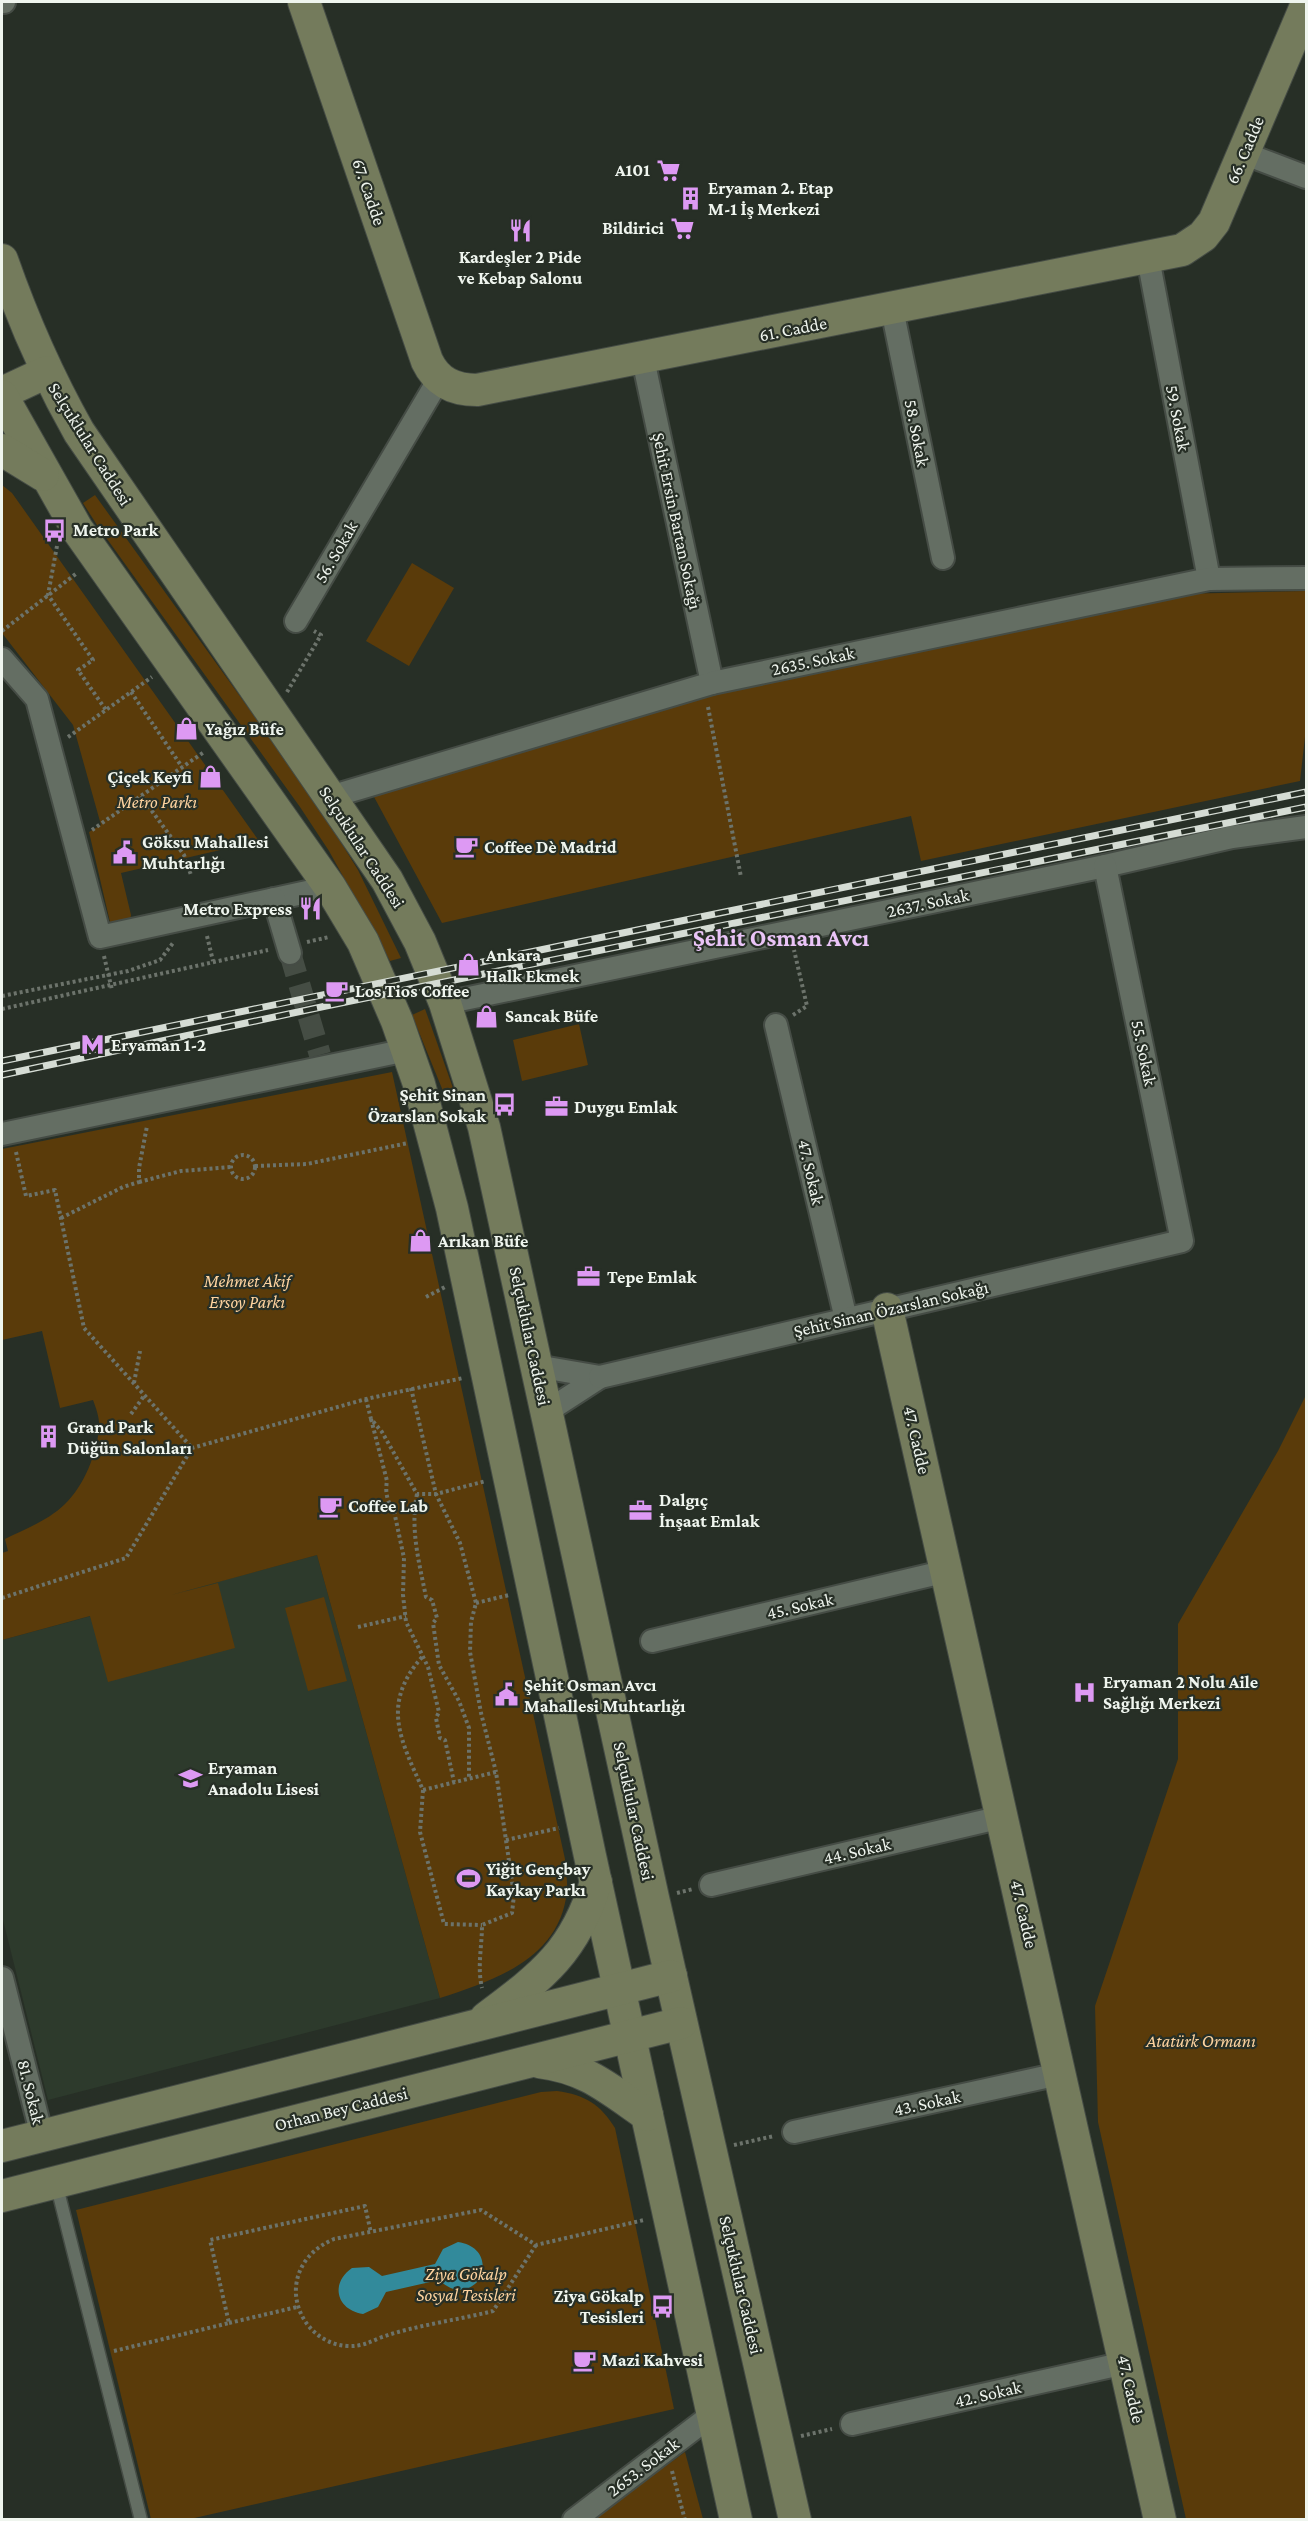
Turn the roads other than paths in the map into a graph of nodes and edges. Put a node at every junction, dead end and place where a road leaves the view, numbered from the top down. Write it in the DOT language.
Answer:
graph roads {
  1 [pos="304,2"];
  2 [pos="1306,6"];
  3 [pos="1243,153"];
  4 [pos="1306,177"];
  5 [pos="1148,258"];
  6 [pos="2,260"];
  7 [pos="892,309"];
  8 [pos="10,312"];
  9 [pos="643,359"];
  10 [pos="47,372"];
  11 [pos="439,379"];
  12 [pos="2,394"];
  13 [pos="2,450"];
  14 [pos="46,478"];
  15 [pos="942,558"];
  16 [pos="1306,578"];
  17 [pos="1209,579"];
  18 [pos="296,621"];
  19 [pos="2,659"];
  20 [pos="708,684"];
  21 [pos="330,797"];
  22 [pos="1306,827"];
  23 [pos="1106,866"];
  24 [pos="330,887"];
  25 [pos="274,899"];
  26 [pos="289,950"];
  27 [pos="444,1003"];
  28 [pos="777,1025"];
  29 [pos="407,1050"];
  30 [pos="10,1132"];
  31 [pos="1182,1241"];
  32 [pos="887,1309"];
  33 [pos="846,1319"];
  34 [pos="536,1366"];
  35 [pos="488,1377"];
  36 [pos="600,1377"];
  37 [pos="546,1412"];
  38 [pos="498,1423"];
  39 [pos="947,1571"];
  40 [pos="652,1641"];
  41 [pos="1002,1817"];
  42 [pos="596,1882"];
  43 [pos="711,1885"];
  44 [pos="670,1976"];
  45 [pos="2,1978"];
  46 [pos="619,1989"];
  47 [pos="482,2021"];
  48 [pos="681,2023"];
  49 [pos="630,2036"];
  50 [pos="529,2061"];
  51 [pos="1059,2074"];
  52 [pos="647,2115"];
  53 [pos="794,2132"];
  54 [pos="42,2136"];
  55 [pos="2,2146"];
  56 [pos="56,2182"];
  57 [pos="2,2196"];
  58 [pos="1125,2363"];
  59 [pos="713,2414"];
  60 [pos="852,2424"];
  61 [pos="141,2520"];
  62 [pos="574,2520"];
  63 [pos="736,2520"];
  64 [pos="795,2520"];
  65 [pos="1160,2520"];
  1 -- 11 [label="main road, 67. Cadde"];
  2 -- 3 [label="main road, 66. Cadde"];
  3 -- 4 [label="street"];
  3 -- 5 [label="main road, 66. Cadde"];
  5 -- 7 [label="main road, 61. Cadde"];
  5 -- 17 [label="street, 59. Sokak"];
  6 -- 8 [label="main road, Selçuklular Caddesi"];
  7 -- 9 [label="main road, 61. Cadde"];
  7 -- 15 [label="street, 58. Sokak"];
  8 -- 10 [label="main road, Selçuklular Caddesi"];
  9 -- 11 [label="main road, 61. Cadde"];
  9 -- 20 [label="street, Şehit Ersin Bartan Sokağı"];
  10 -- 12 [label="main road"];
  10 -- 21 [label="main road, Selçuklular Caddesi"];
  11 -- 18 [label="street, 56. Sokak"];
  12 -- 14 [label="main road"];
  13 -- 14 [label="main road"];
  14 -- 24 [label="main road"];
  16 -- 17 [label="street, 2635. Sokak"];
  17 -- 20 [label="street, 2635. Sokak"];
  19 -- 25 [label="street"];
  20 -- 21 [label="street, 2635. Sokak"];
  21 -- 27 [label="main road, Selçuklular Caddesi"];
  22 -- 23 [label="street, 2637. Sokak"];
  23 -- 27 [label="street, 2637. Sokak"];
  23 -- 31 [label="street, 55. Sokak"];
  24 -- 25 [label="street"];
  24 -- 29 [label="main road"];
  25 -- 26 [label="street"];
  27 -- 34 [label="main road, Selçuklular Caddesi"];
  28 -- 33 [label="street, 47. Sokak"];
  29 -- 30 [label="street"];
  29 -- 35 [label="main road"];
  31 -- 32 [label="street, Şehit Sinan Özarslan Sokağı"];
  32 -- 33 [label="street, Şehit Sinan Özarslan Sokağı"];
  32 -- 39 [label="main road, 47. Cadde"];
  33 -- 36 [label="street, Şehit Sinan Özarslan Sokağı"];
  34 -- 35 [label="main road"];
  34 -- 36 [label="street"];
  34 -- 37 [label="main road, Selçuklular Caddesi"];
  35 -- 38 [label="main road"];
  36 -- 37 [label="street"];
  37 -- 38 [label="main road"];
  37 -- 44 [label="main road, Selçuklular Caddesi"];
  38 -- 42 [label="main road"];
  39 -- 40 [label="street, 45. Sokak"];
  39 -- 41 [label="main road, 47. Cadde"];
  41 -- 43 [label="street, 44. Sokak"];
  41 -- 51 [label="main road, 47. Cadde"];
  42 -- 46 [label="main road"];
  42 -- 47 [label="main road"];
  44 -- 46 [label="main road"];
  44 -- 48 [label="main road, Selçuklular Caddesi"];
  45 -- 54 [label="street, 81. Sokak"];
  46 -- 47 [label="main road"];
  46 -- 49 [label="main road"];
  47 -- 54 [label="main road"];
  48 -- 49 [label="main road, Orhan Bey Caddesi"];
  48 -- 64 [label="main road, Selçuklular Caddesi"];
  49 -- 50 [label="main road, Orhan Bey Caddesi"];
  49 -- 52 [label="main road"];
  50 -- 52 [label="main road"];
  50 -- 56 [label="main road, Orhan Bey Caddesi"];
  51 -- 53 [label="street, 43. Sokak"];
  51 -- 58 [label="main road, 47. Cadde"];
  52 -- 59 [label="main road"];
  54 -- 55 [label="main road"];
  56 -- 57 [label="main road, Orhan Bey Caddesi"];
  56 -- 61 [label="lane"];
  58 -- 60 [label="street, 42. Sokak"];
  58 -- 65 [label="main road, 47. Cadde"];
  59 -- 62 [label="street, 2653. Sokak"];
  59 -- 63 [label="main road"];
}
